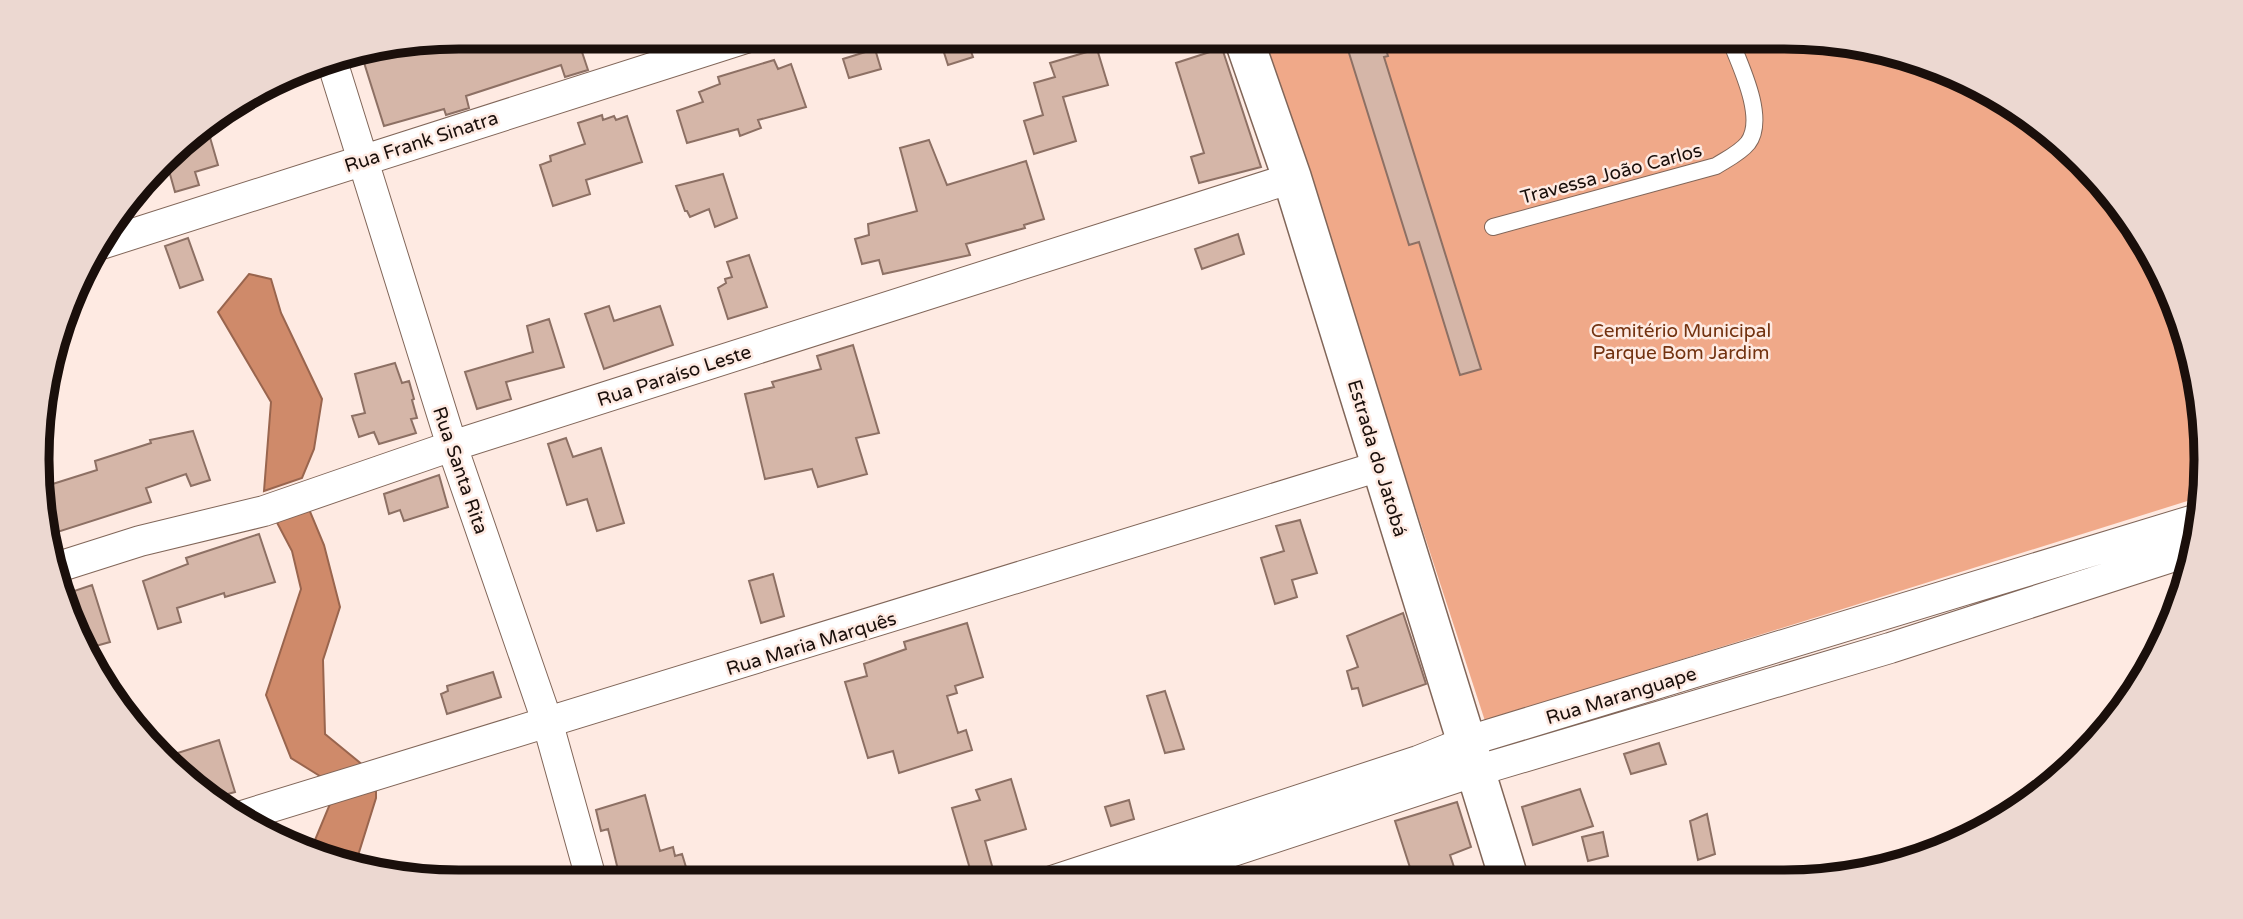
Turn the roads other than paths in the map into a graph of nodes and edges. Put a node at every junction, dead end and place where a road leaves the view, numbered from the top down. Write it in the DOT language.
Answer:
graph roads {
  1 [pos="710,49"];
  2 [pos="1247,49"];
  3 [pos="1733,49"];
  4 [pos="334,69"];
  5 [pos="361,160"];
  6 [pos="1292,178"];
  7 [pos="1493,227"];
  8 [pos="112,240"];
  9 [pos="452,446"];
  10 [pos="1380,466"];
  11 [pos="2189,522"];
  12 [pos="2183,553"];
  13 [pos="63,565"];
  14 [pos="548,724"];
  15 [pos="1472,756"];
  16 [pos="251,813"];
  17 [pos="589,870"];
  18 [pos="1086,870"];
  19 [pos="1171,870"];
  20 [pos="1506,870"];
  1 -- 5 [label="street, Rua Frank Sinatra"];
  2 -- 6 [label="street, Estrada do Jatobá"];
  3 -- 7 [label="lane, Travessa João Carlos"];
  4 -- 5 [label="street, Rua Santa Rita"];
  5 -- 8 [label="street, Rua Frank Sinatra"];
  5 -- 9 [label="street, Rua Santa Rita"];
  6 -- 9 [label="street, Rua Paraíso Leste"];
  6 -- 10 [label="street, Estrada do Jatobá"];
  9 -- 13 [label="street, Rua Paraíso Leste"];
  9 -- 14 [label="street, Rua Santa Rita"];
  10 -- 14 [label="street, Rua Maria Marquês"];
  10 -- 15 [label="street, Estrada do Jatobá"];
  11 -- 15 [label="street, Rua Maranguape"];
  12 -- 15 [label="street, Rua Maranguape"];
  14 -- 16 [label="street, Rua Maria Marquês"];
  14 -- 17 [label="street, Rua Santa Rita"];
  15 -- 18 [label="street, Rua Maranguape"];
  15 -- 19 [label="street, Rua Maranguape"];
  15 -- 20 [label="street, Estrada do Jatobá"];
}
